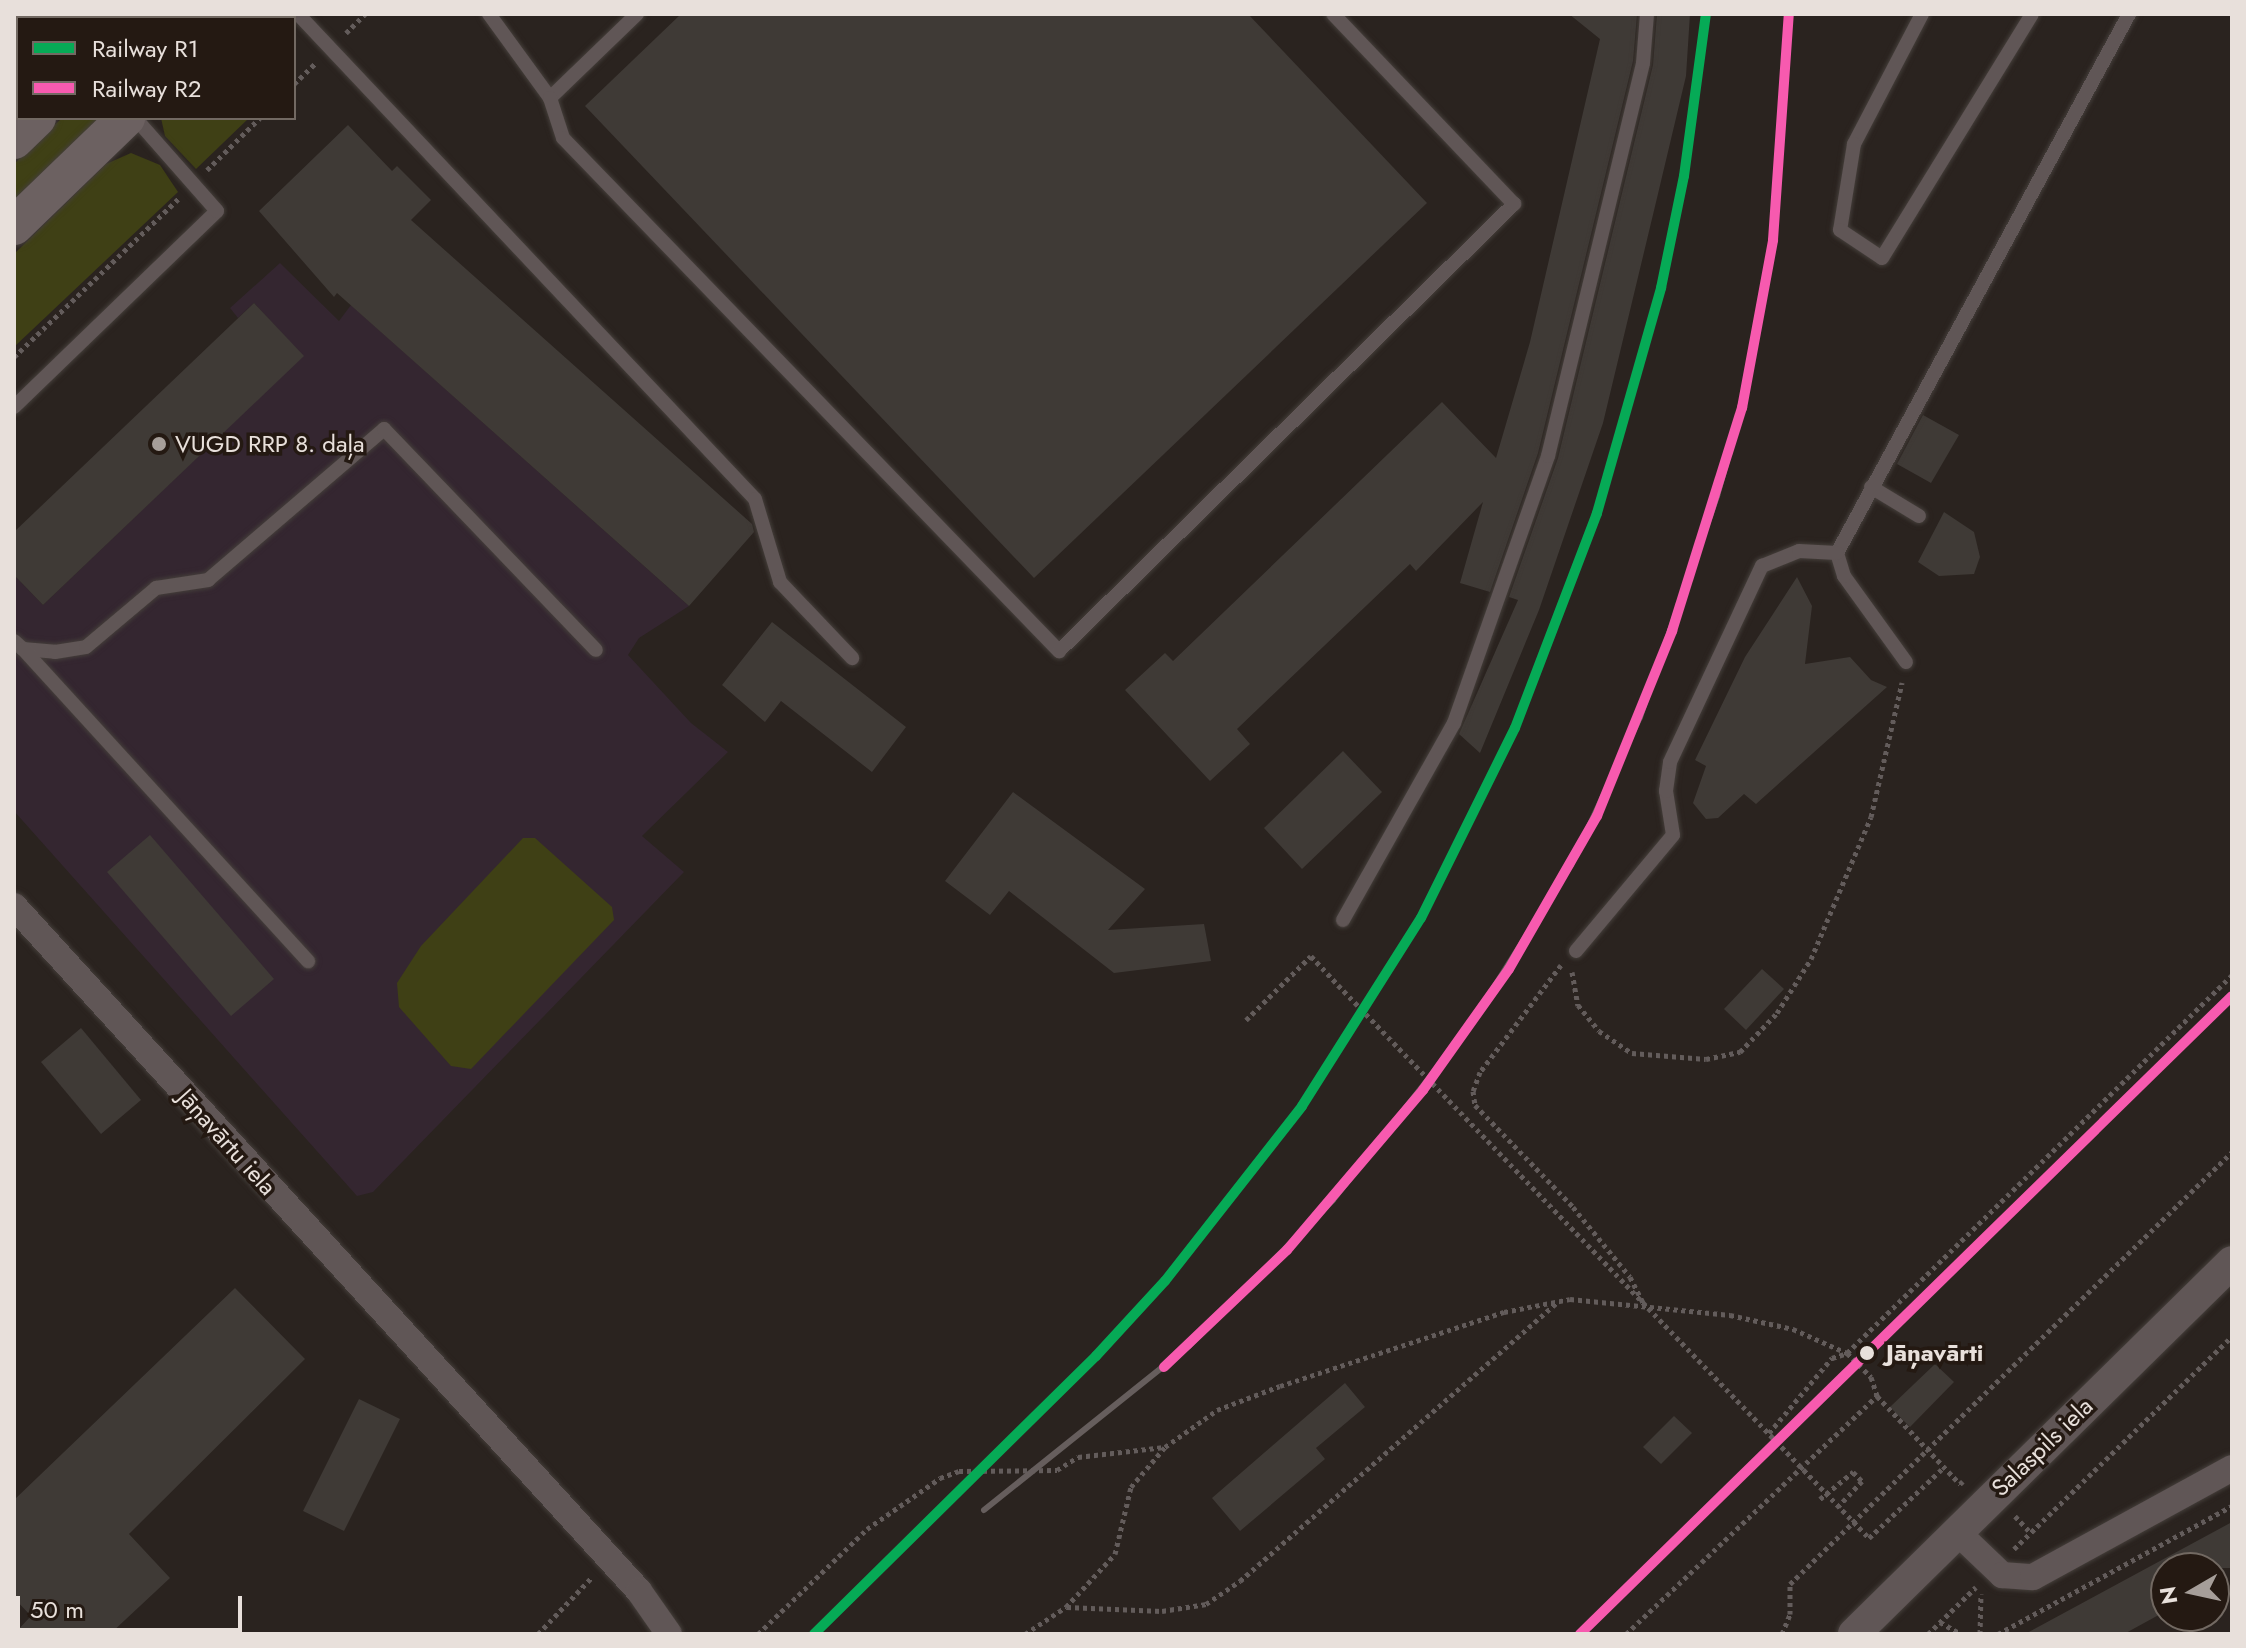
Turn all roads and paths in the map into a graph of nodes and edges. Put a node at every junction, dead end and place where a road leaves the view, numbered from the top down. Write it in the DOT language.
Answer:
graph roads {
  1 [pos="298,14"];
  2 [pos="489,14"];
  3 [pos="637,14"];
  4 [pos="1333,14"];
  5 [pos="1647,14"];
  6 [pos="1922,14"];
  7 [pos="2032,14"];
  8 [pos="2129,14"];
  9 [pos="550,98"];
  10 [pos="35,120"];
  11 [pos="124,120"];
  12 [pos="137,120"];
  13 [pos="258,120"];
  14 [pos="14,140"];
  15 [pos="193,184"];
  16 [pos="14,226"];
  17 [pos="14,357"];
  18 [pos="14,407"];
  19 [pos="1871,487"];
  20 [pos="1919,516"];
  21 [pos="1837,553"];
  22 [pos="19,645"];
  23 [pos="596,650"];
  24 [pos="852,658"];
  25 [pos="1906,662"];
  26 [pos="14,906"];
  27 [pos="1343,920"];
  28 [pos="1576,951"];
  29 [pos="308,961"];
  30 [pos="2232,975"];
  31 [pos="1246,1020"];
  32 [pos="2232,1152"];
  33 [pos="2232,1262"];
  34 [pos="1559,1301"];
  35 [pos="1645,1306"];
  36 [pos="2232,1336"];
  37 [pos="1847,1353"];
  38 [pos="1877,1396"];
  39 [pos="1769,1433"];
  40 [pos="1165,1447"];
  41 [pos="1929,1452"];
  42 [pos="2232,1468"];
  43 [pos="1820,1499"];
  44 [pos="2232,1506"];
  45 [pos="1838,1507"];
  46 [pos="1956,1531"];
  47 [pos="609,1559"];
  48 [pos="1994,1569"];
  49 [pos="1066,1607"];
  50 [pos="1940,1622"];
  51 [pos="538,1634"];
  52 [pos="669,1634"];
  53 [pos="758,1634"];
  54 [pos="1025,1634"];
  55 [pos="1626,1634"];
  56 [pos="1782,1634"];
  57 [pos="1854,1634"];
  58 [pos="1928,1634"];
  59 [pos="1961,1634"];
  60 [pos="1980,1634"];
  61 [pos="1998,1634"];
  1 -- 24 [label="lane"];
  2 -- 9 [label="lane"];
  3 -- 9 [label="lane"];
  4 -- 9 [label="lane"];
  5 -- 27 [label="lane"];
  6 -- 7 [label="lane"];
  8 -- 19 [label="lane"];
  10 -- 14 [label="main road"];
  11 -- 16 [label="main road"];
  12 -- 15 [label="lane"];
  13 -- 15 [label="path"];
  15 -- 17 [label="path"];
  15 -- 18 [label="lane"];
  19 -- 20 [label="lane"];
  19 -- 21 [label="lane"];
  21 -- 25 [label="lane"];
  21 -- 28 [label="lane"];
  22 -- 23 [label="lane"];
  22 -- 29 [label="lane"];
  25 -- 28 [label="path"];
  26 -- 47 [label="street, Jāņavārtu iela"];
  28 -- 35 [label="path"];
  30 -- 37 [label="path"];
  31 -- 39 [label="path, bridge"];
  32 -- 41 [label="path"];
  33 -- 46 [label="street, Salaspils iela"];
  34 -- 35 [label="path"];
  34 -- 40 [label="path"];
  34 -- 49 [label="path"];
  35 -- 37 [label="path"];
  36 -- 48 [label="path"];
  37 -- 38 [label="path"];
  37 -- 39 [label="path"];
  38 -- 41 [label="path"];
  38 -- 55 [label="path"];
  39 -- 45 [label="path, bridge"];
  40 -- 49 [label="path"];
  40 -- 53 [label="path"];
  41 -- 45 [label="path, bridge"];
  41 -- 56 [label="path"];
  42 -- 48 [label="street"];
  43 -- 45 [label="path"];
  44 -- 61 [label="path"];
  46 -- 48 [label="street"];
  46 -- 57 [label="street, Salaspils iela"];
  47 -- 51 [label="path"];
  47 -- 52 [label="street, Jāņavārtu iela"];
  49 -- 54 [label="path"];
  50 -- 58 [label="path"];
  50 -- 59 [label="path"];
  50 -- 60 [label="path"];
}
